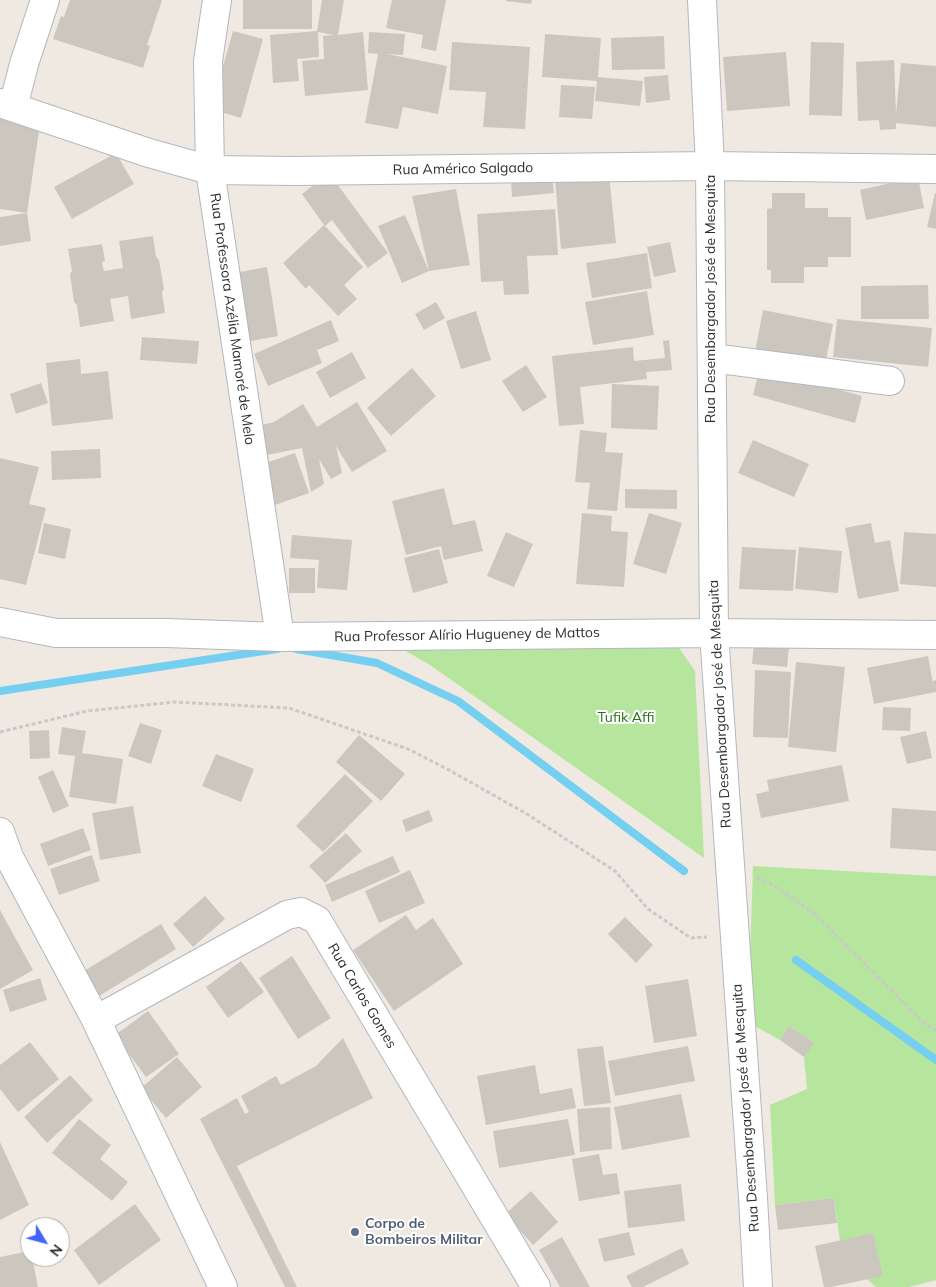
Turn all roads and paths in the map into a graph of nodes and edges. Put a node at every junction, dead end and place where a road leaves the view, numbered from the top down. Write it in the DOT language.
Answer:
graph roads {
  1 [pos="45,0"];
  2 [pos="217,0"];
  3 [pos="702,0"];
  4 [pos="6,105"];
  5 [pos="710,166"];
  6 [pos="936,169"];
  7 [pos="210,170"];
  8 [pos="712,358"];
  9 [pos="890,382"];
  10 [pos="0,622"];
  11 [pos="714,633"];
  12 [pos="936,635"];
  13 [pos="280,637"];
  14 [pos="0,732"];
  15 [pos="0,832"];
  16 [pos="5,860"];
  17 [pos="730,868"];
  18 [pos="734,935"];
  19 [pos="96,1020"];
  20 [pos="936,1030"];
  21 [pos="223,1287"];
  22 [pos="536,1287"];
  23 [pos="758,1287"];
  1 -- 4 [label="street"];
  2 -- 7 [label="street, Rua Professora Azélia Mamoré de Melo"];
  3 -- 5 [label="street, Rua Desembargador José de Mesquita"];
  4 -- 7 [label="street, Rua Américo Salgado"];
  5 -- 6 [label="street, Rua Américo Salgado"];
  5 -- 7 [label="street, Rua Américo Salgado"];
  5 -- 8 [label="street, Rua Desembargador José de Mesquita"];
  7 -- 13 [label="street, Rua Professora Azélia Mamoré de Melo"];
  8 -- 9 [label="street"];
  8 -- 11 [label="street, Rua Desembargador José de Mesquita"];
  10 -- 13 [label="street, Rua Professor Alírio Hugueney de Mattos"];
  11 -- 12 [label="street, Rua Professor Alírio Hugueney de Mattos"];
  11 -- 13 [label="street, Rua Professor Alírio Hugueney de Mattos"];
  11 -- 17 [label="street, Rua Desembargador José de Mesquita"];
  14 -- 18 [label="path"];
  15 -- 16 [label="street"];
  16 -- 19 [label="street"];
  17 -- 18 [label="street, Rua Desembargador José de Mesquita"];
  17 -- 20 [label="path"];
  18 -- 23 [label="street, Rua Desembargador José de Mesquita"];
  19 -- 21 [label="street"];
  19 -- 22 [label="street, Rua Carlos Gomes"];
}
